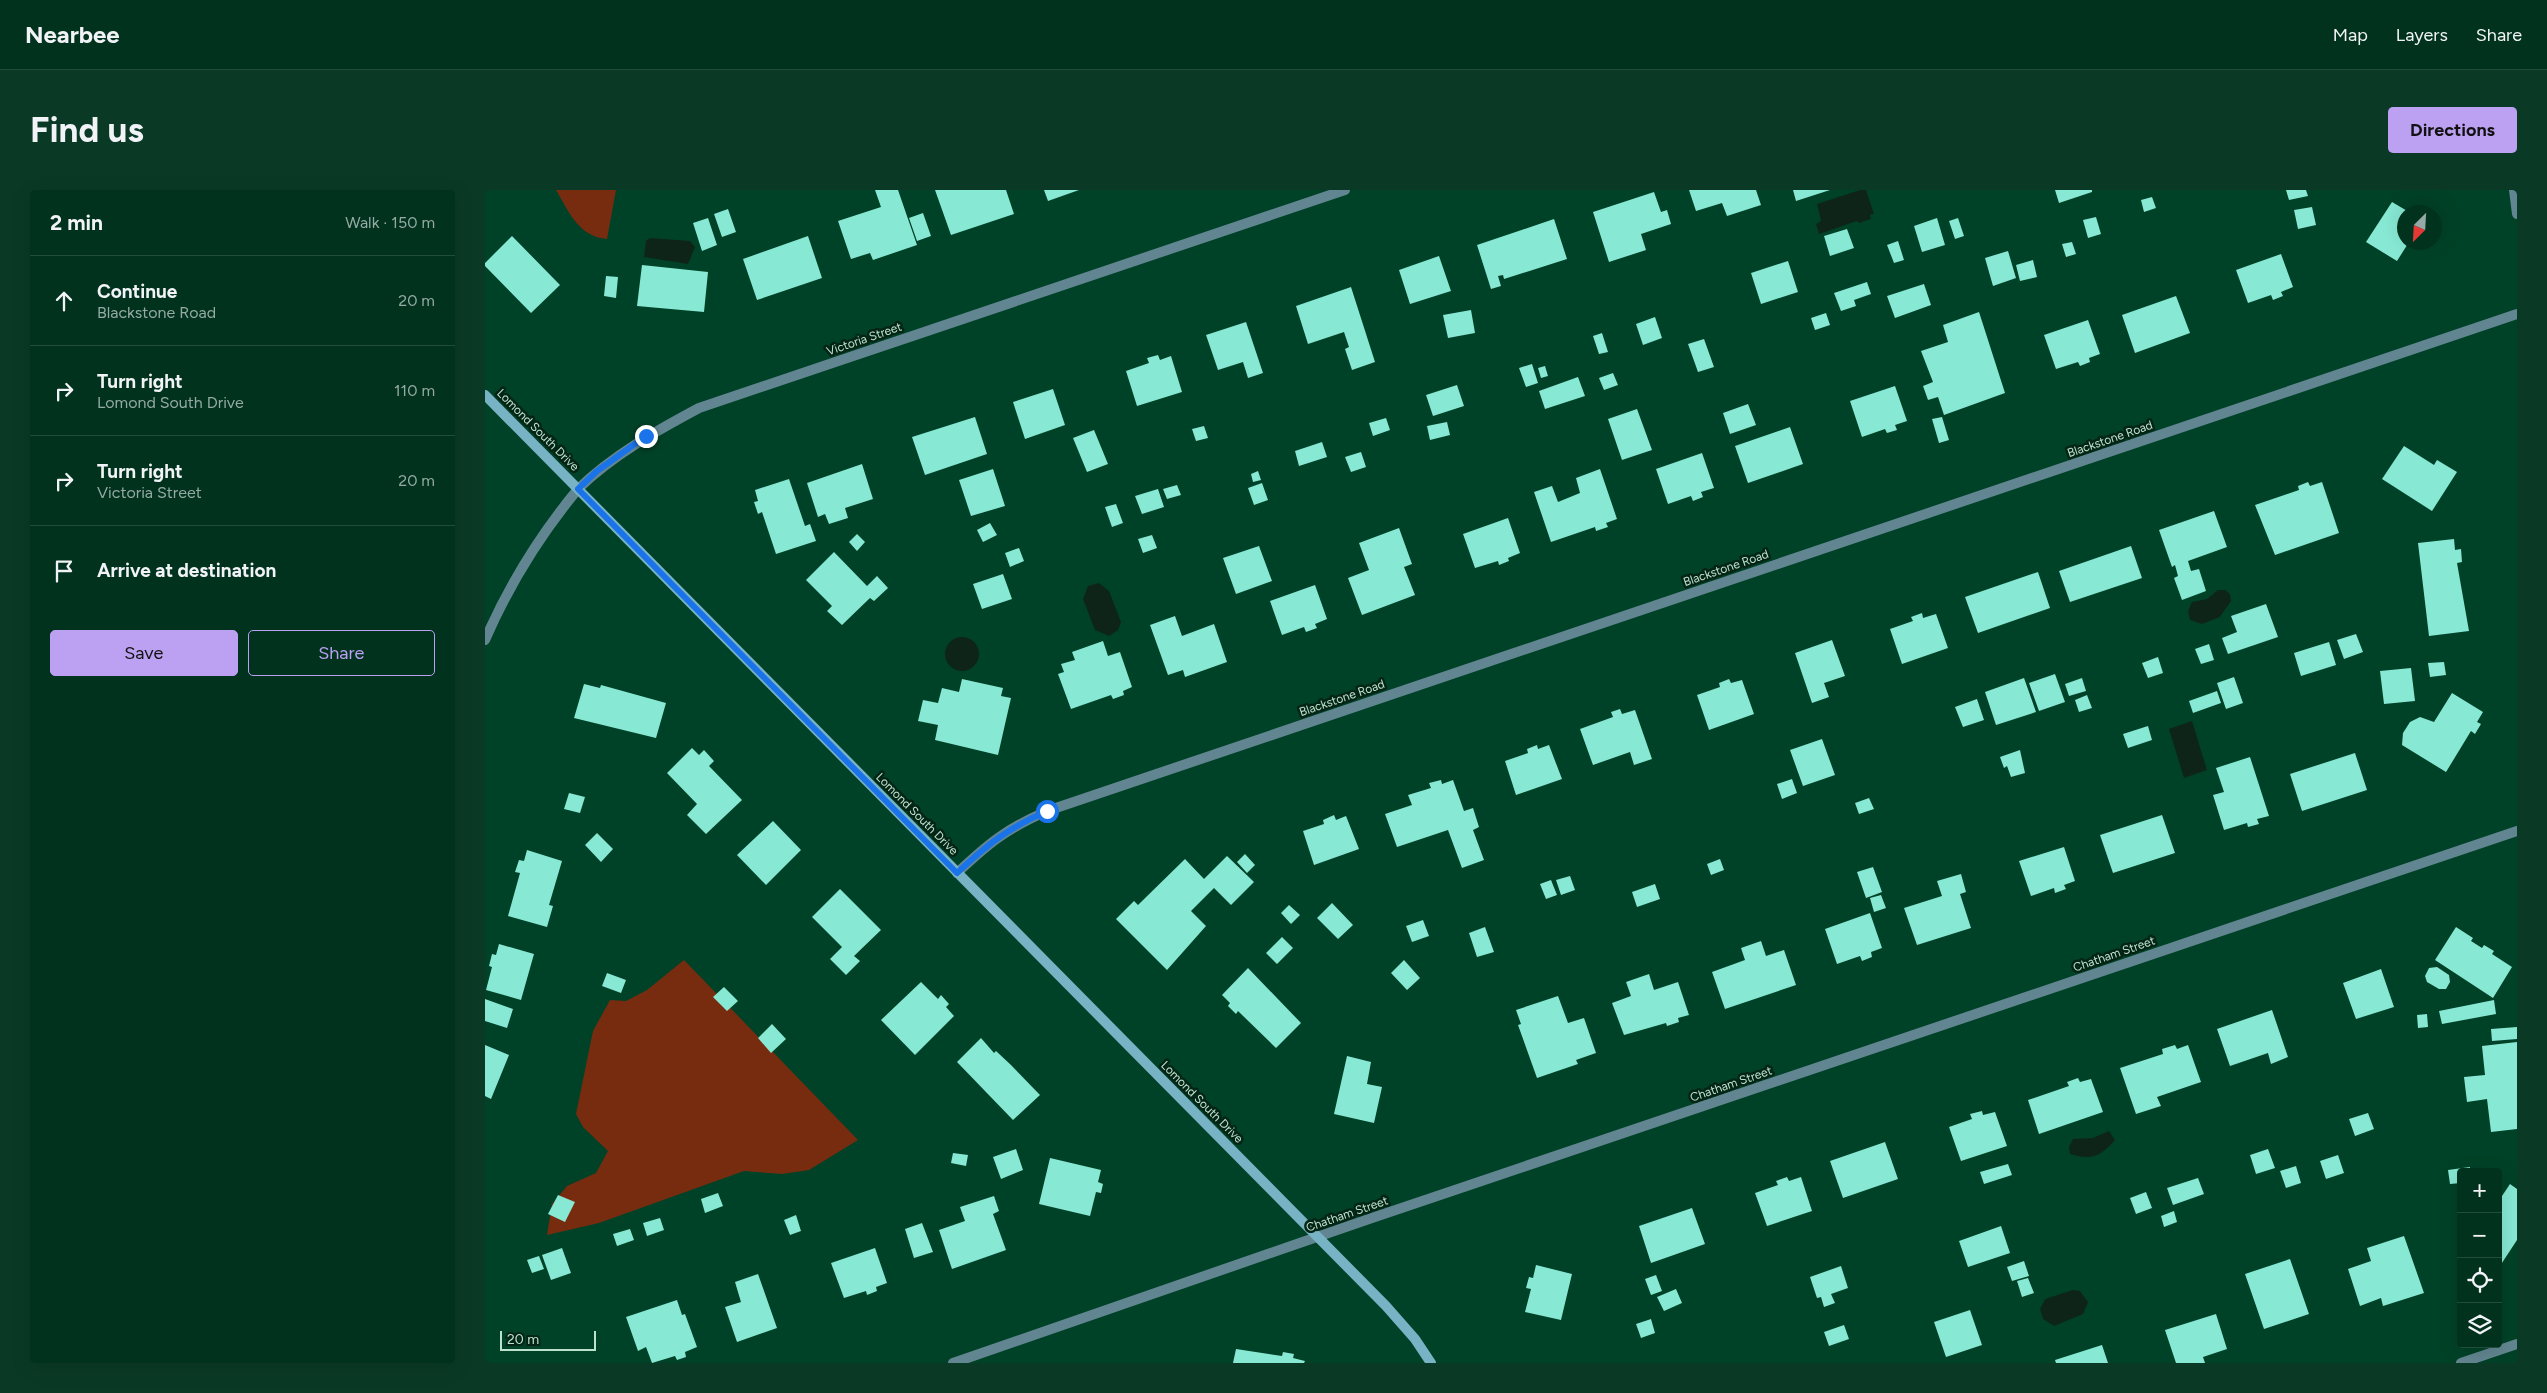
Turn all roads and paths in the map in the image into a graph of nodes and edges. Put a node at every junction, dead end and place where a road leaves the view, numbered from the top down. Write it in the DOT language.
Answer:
graph roads {
  1 [pos="1345,190"];
  2 [pos="2514,190"];
  3 [pos="2517,214"];
  4 [pos="2517,314"];
  5 [pos="485,395"];
  6 [pos="578,489"];
  7 [pos="485,640"];
  8 [pos="2517,831"];
  9 [pos="957,873"];
  10 [pos="1317,1237"];
  11 [pos="2517,1344"];
  12 [pos="953,1363"];
  13 [pos="1431,1363"];
  14 [pos="2461,1363"];
  1 -- 6 [label="street, Victoria Street"];
  2 -- 3 [label="street"];
  4 -- 9 [label="street, Blackstone Road"];
  5 -- 6 [label="main road, Lomond South Drive"];
  6 -- 7 [label="street, Victoria Street"];
  6 -- 9 [label="main road, Lomond South Drive"];
  8 -- 10 [label="street, Chatham Street"];
  9 -- 10 [label="main road, Lomond South Drive"];
  10 -- 12 [label="street, Chatham Street"];
  10 -- 13 [label="main road, Lomond South Drive"];
  11 -- 14 [label="street"];
}
